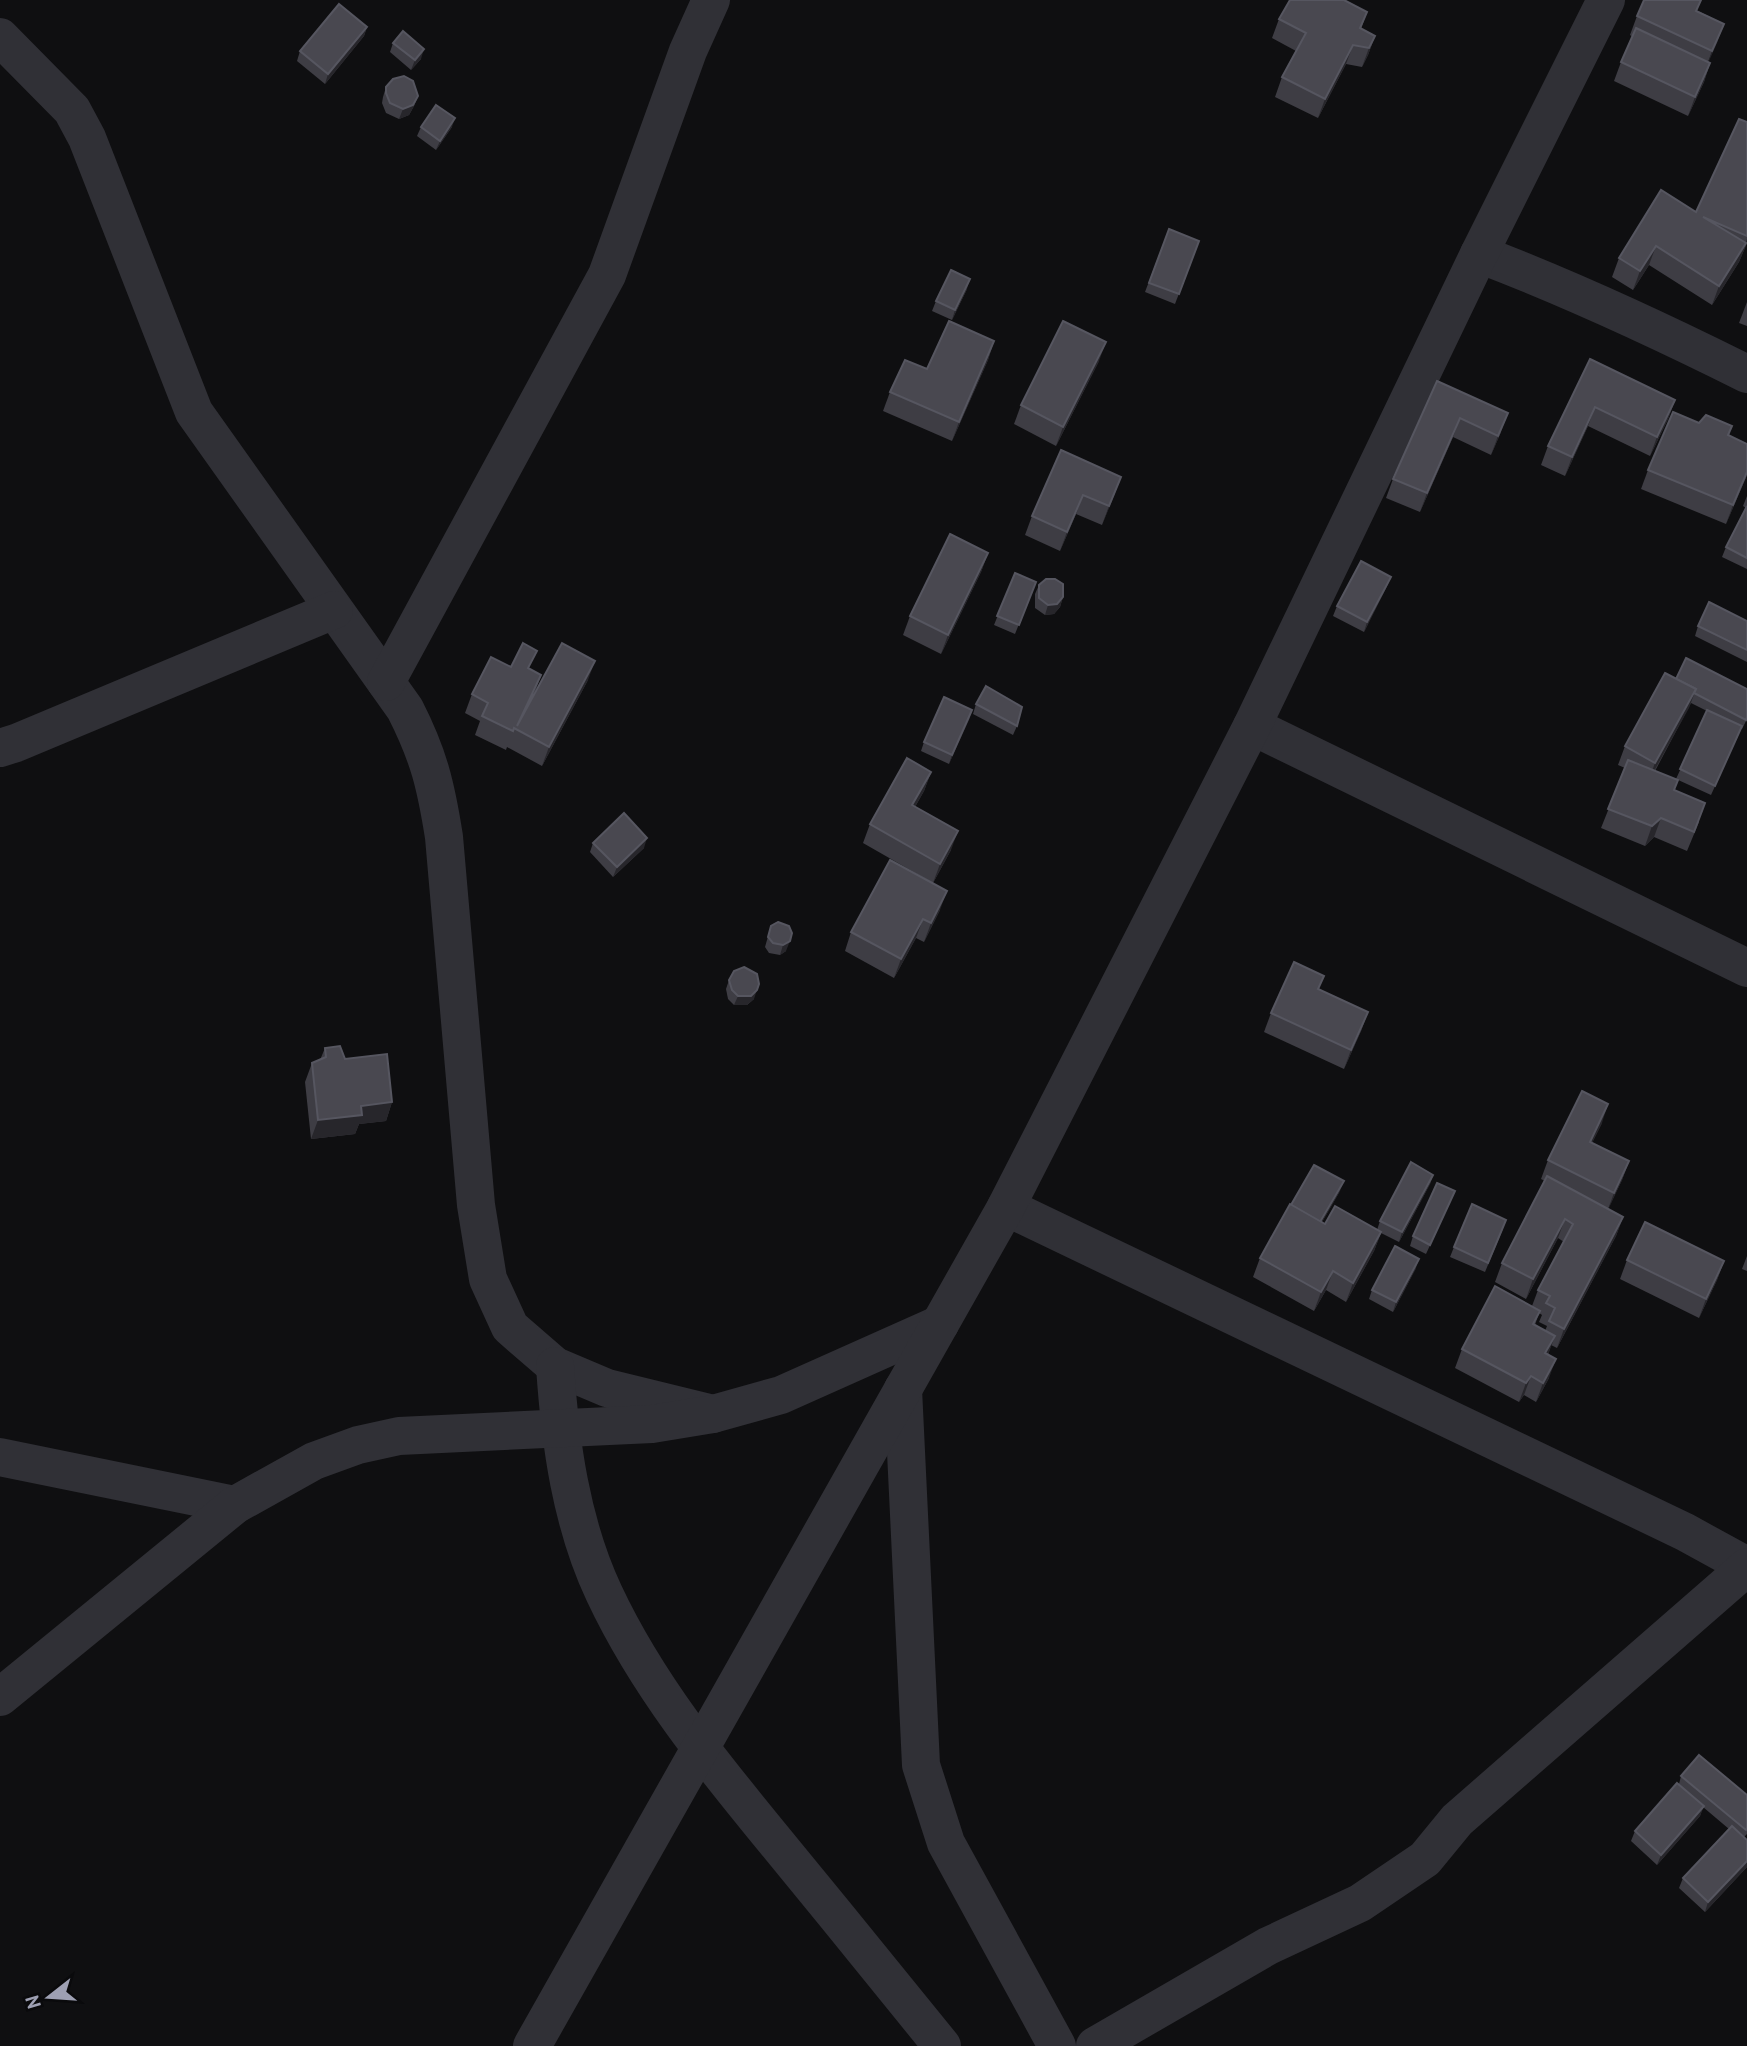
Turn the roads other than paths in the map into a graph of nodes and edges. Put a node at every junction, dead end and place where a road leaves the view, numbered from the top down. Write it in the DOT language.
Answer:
graph roads {
  1 [pos="711,0"];
  2 [pos="1606,0"];
  3 [pos="0,37"];
  4 [pos="1479,254"];
  5 [pos="1747,374"];
  6 [pos="334,610"];
  7 [pos="386,682"];
  8 [pos="1252,726"];
  9 [pos="0,748"];
  10 [pos="1747,968"];
  11 [pos="1006,1207"];
  12 [pos="940,1324"];
  13 [pos="555,1366"];
  14 [pos="902,1389"];
  15 [pos="713,1414"];
  16 [pos="559,1428"];
  17 [pos="0,1457"];
  18 [pos="234,1505"];
  19 [pos="1747,1566"];
  20 [pos="0,1697"];
  21 [pos="700,1749"];
  22 [pos="532,2046"];
  23 [pos="942,2046"];
  24 [pos="1057,2046"];
  25 [pos="1095,2046"];
  1 -- 7 [label="street"];
  2 -- 4 [label="street"];
  3 -- 6 [label="street"];
  4 -- 5 [label="street"];
  4 -- 8 [label="street"];
  6 -- 7 [label="street"];
  6 -- 9 [label="street"];
  7 -- 13 [label="street"];
  8 -- 10 [label="street"];
  8 -- 11 [label="street"];
  11 -- 12 [label="street"];
  11 -- 19 [label="street"];
  12 -- 14 [label="street"];
  12 -- 15 [label="street"];
  13 -- 15 [label="street"];
  13 -- 16 [label="street"];
  14 -- 21 [label="street"];
  14 -- 24 [label="street"];
  15 -- 16 [label="street"];
  16 -- 18 [label="street"];
  16 -- 21 [label="street"];
  17 -- 18 [label="street"];
  18 -- 20 [label="street"];
  19 -- 25 [label="street"];
  21 -- 22 [label="street"];
  21 -- 23 [label="street"];
}
